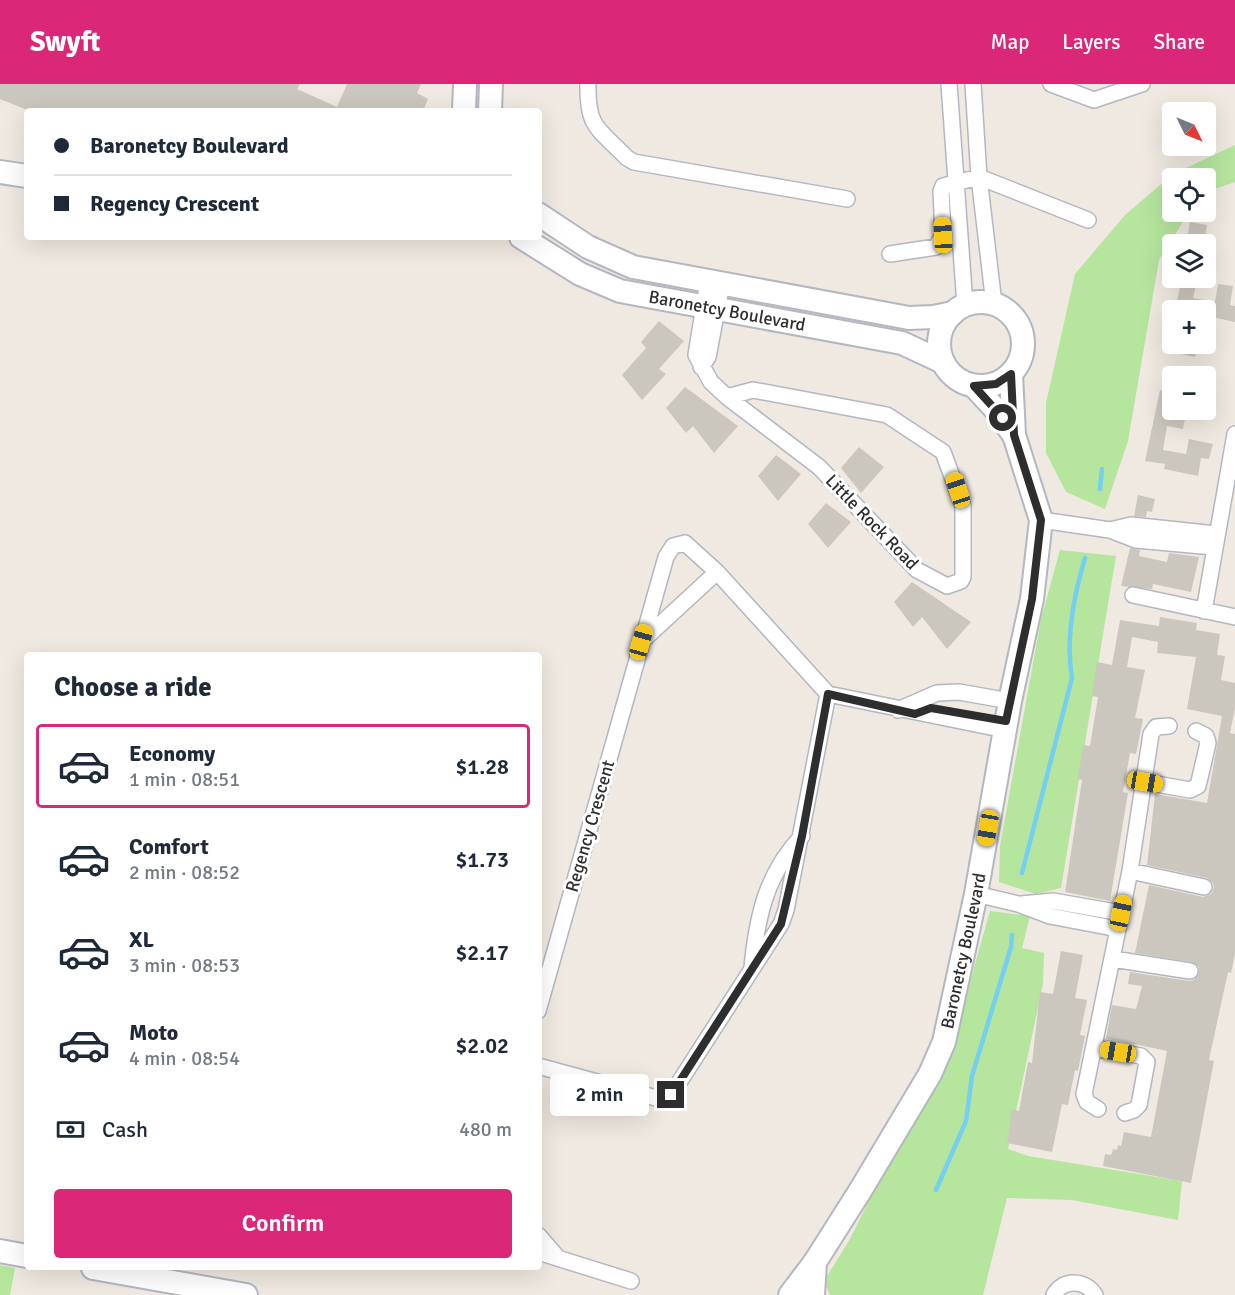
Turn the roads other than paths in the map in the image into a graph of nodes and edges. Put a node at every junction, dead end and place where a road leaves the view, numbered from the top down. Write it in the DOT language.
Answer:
graph roads {
  1 [pos="465,84"];
  2 [pos="491,84"];
  3 [pos="588,84"];
  4 [pos="949,84"];
  5 [pos="973,84"];
  6 [pos="1051,84"];
  7 [pos="1142,84"];
  8 [pos="464,108"];
  9 [pos="490,108"];
  10 [pos="0,172"];
  11 [pos="24,176"];
  12 [pos="979,177"];
  13 [pos="955,182"];
  14 [pos="847,199"];
  15 [pos="542,217"];
  16 [pos="1088,220"];
  17 [pos="526,240"];
  18 [pos="890,254"];
  19 [pos="715,282"];
  20 [pos="994,304"];
  21 [pos="710,309"];
  22 [pos="959,309"];
  23 [pos="943,362"];
  24 [pos="1011,374"];
  25 [pos="974,386"];
  26 [pos="727,398"];
  27 [pos="1235,434"];
  28 [pos="1014,435"];
  29 [pos="1041,520"];
  30 [pos="1215,541"];
  31 [pos="717,572"];
  32 [pos="1133,595"];
  33 [pos="1204,610"];
  34 [pos="1235,617"];
  35 [pos="641,642"];
  36 [pos="828,694"];
  37 [pos="898,710"];
  38 [pos="1007,717"];
  39 [pos="1169,726"];
  40 [pos="1196,731"];
  41 [pos="1145,782"];
  42 [pos="802,836"];
  43 [pos="1130,871"];
  44 [pos="1204,887"];
  45 [pos="976,894"];
  46 [pos="1018,904"];
  47 [pos="1121,913"];
  48 [pos="1118,929"];
  49 [pos="1113,958"];
  50 [pos="752,969"];
  51 [pos="1190,971"];
  52 [pos="542,997"];
  53 [pos="1094,1048"];
  54 [pos="542,1067"];
  55 [pos="1098,1109"];
  56 [pos="1125,1113"];
  57 [pos="542,1240"];
  58 [pos="0,1251"];
  59 [pos="542,1253"];
  60 [pos="24,1255"];
  61 [pos="558,1258"];
  62 [pos="815,1262"];
  63 [pos="104,1270"];
  64 [pos="631,1281"];
  65 [pos="811,1292"];
  66 [pos="246,1295"];
  67 [pos="790,1295"];
  68 [pos="1054,1295"];
  69 [pos="1095,1295"];
  1 -- 8 [label="street"];
  2 -- 9 [label="street"];
  3 -- 14 [label="street"];
  4 -- 13 [label="street"];
  5 -- 12 [label="street"];
  6 -- 7 [label="street"];
  10 -- 11 [label="street"];
  12 -- 13 [label="street"];
  12 -- 16 [label="street"];
  12 -- 20 [label="street"];
  13 -- 18 [label="street"];
  13 -- 22 [label="street"];
  15 -- 19 [label="street, Baronetcy Boulevard"];
  17 -- 21 [label="street, Baronetcy Boulevard"];
  19 -- 21 [label="street, Little Rock Road"];
  19 -- 22 [label="street, Baronetcy Boulevard"];
  20 -- 22 [label="street"];
  20 -- 24 [label="street"];
  21 -- 23 [label="street, Baronetcy Boulevard"];
  21 -- 26 [label="street, Little Rock Road"];
  22 -- 23 [label="street"];
  23 -- 25 [label="street"];
  24 -- 25 [label="street"];
  24 -- 28 [label="street, Baronetcy Boulevard"];
  25 -- 28 [label="street, Baronetcy Boulevard"];
  26 -- 26 [label="street, Little Rock Road"];
  27 -- 30 [label="street"];
  28 -- 29 [label="street, Baronetcy Boulevard"];
  29 -- 30 [label="street"];
  29 -- 38 [label="street, Baronetcy Boulevard"];
  30 -- 33 [label="street"];
  31 -- 35 [label="street"];
  31 -- 35 [label="street, Regency Crescent"];
  31 -- 36 [label="street, Regency Crescent"];
  32 -- 33 [label="street"];
  33 -- 34 [label="street"];
  35 -- 52 [label="street, Regency Crescent"];
  36 -- 37 [label="street"];
  36 -- 42 [label="street"];
  37 -- 38 [label="street"];
  37 -- 38 [label="street"];
  38 -- 45 [label="street, Baronetcy Boulevard"];
  39 -- 41 [label="street"];
  40 -- 41 [label="street"];
  41 -- 43 [label="street"];
  42 -- 50 [label="street"];
  42 -- 50 [label="street"];
  43 -- 44 [label="street"];
  43 -- 47 [label="street"];
  45 -- 46 [label="street"];
  45 -- 62 [label="street, Baronetcy Boulevard"];
  46 -- 47 [label="street"];
  46 -- 48 [label="street"];
  47 -- 48 [label="street"];
  48 -- 49 [label="street"];
  49 -- 51 [label="street"];
  49 -- 53 [label="street"];
  50 -- 54 [label="street"];
  53 -- 55 [label="street"];
  53 -- 56 [label="street"];
  57 -- 61 [label="street"];
  58 -- 60 [label="street"];
  59 -- 61 [label="street"];
  61 -- 64 [label="street"];
  62 -- 65 [label="street, Baronetcy Boulevard"];
  62 -- 67 [label="street, Baronetcy Boulevard"];
  63 -- 66 [label="street"];
  68 -- 69 [label="street"];
}
